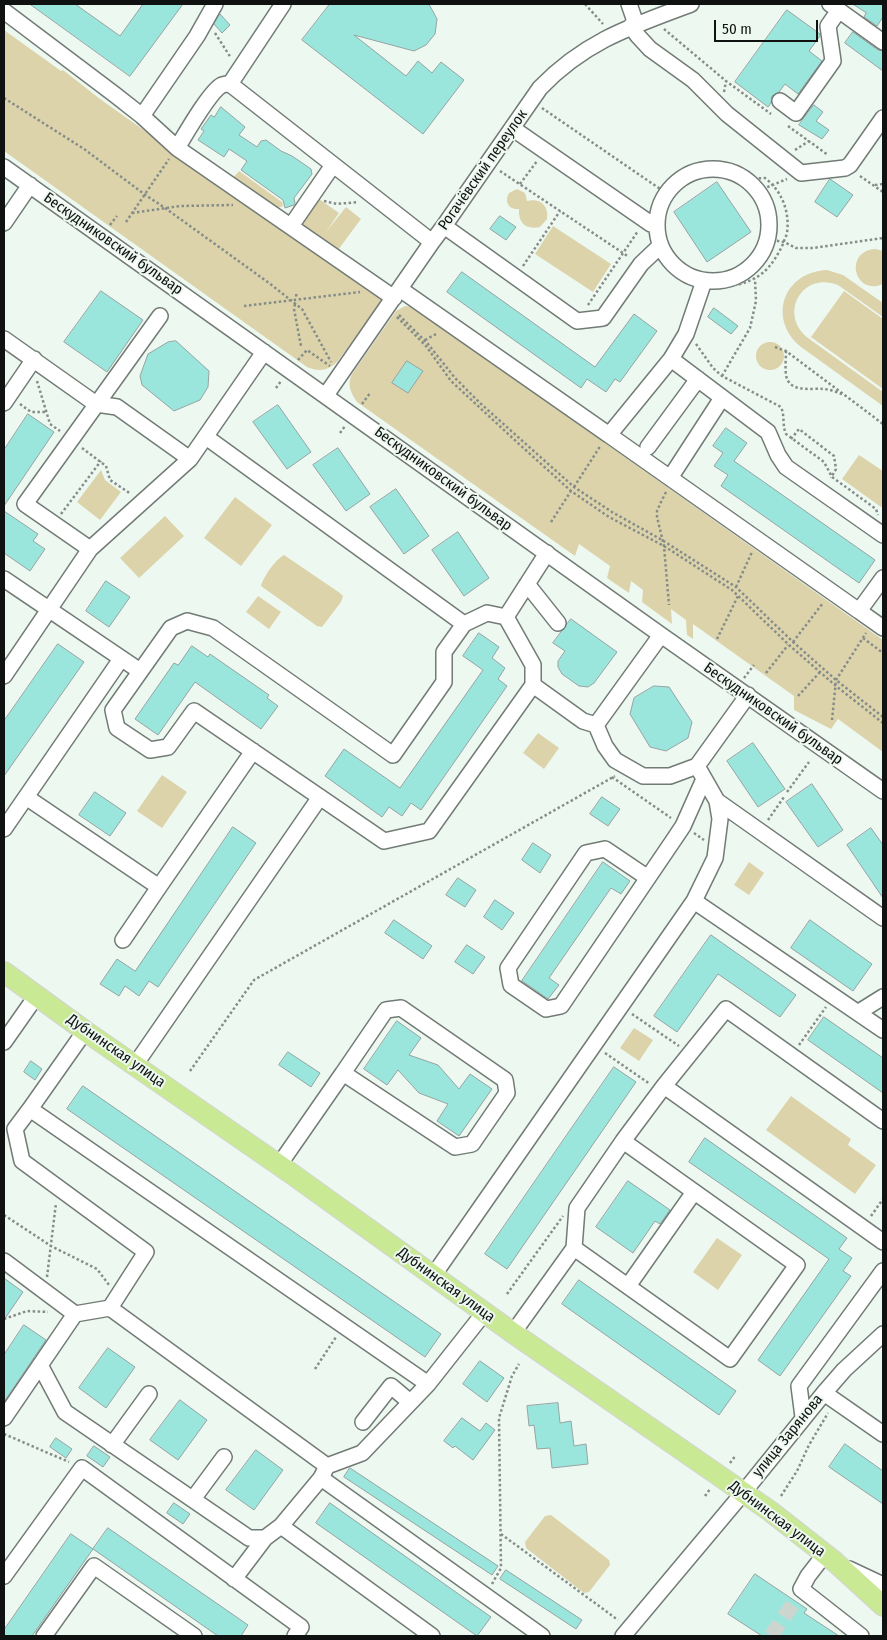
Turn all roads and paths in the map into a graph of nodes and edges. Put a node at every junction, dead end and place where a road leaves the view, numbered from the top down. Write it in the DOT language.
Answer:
graph roads {
  1 [pos="215,4"];
  2 [pos="283,4"];
  3 [pos="585,4"];
  4 [pos="629,4"];
  5 [pos="691,4"];
  6 [pos="834,7"];
  7 [pos="4,11"];
  8 [pos="207,18"];
  9 [pos="604,25"];
  10 [pos="634,25"];
  11 [pos="662,28"];
  12 [pos="881,35"];
  13 [pos="235,78"];
  14 [pos="4,98"];
  15 [pos="780,101"];
  16 [pos="541,107"];
  17 [pos="771,114"];
  18 [pos="142,116"];
  19 [pos="883,118"];
  20 [pos="786,125"];
  21 [pos="512,128"];
  22 [pos="177,148"];
  23 [pos="545,150"];
  24 [pos="334,165"];
  25 [pos="4,167"];
  26 [pos="845,168"];
  27 [pos="500,171"];
  28 [pos="801,173"];
  29 [pos="746,179"];
  30 [pos="520,184"];
  31 [pos="883,184"];
  32 [pos="30,185"];
  33 [pos="774,185"];
  34 [pos="873,185"];
  35 [pos="758,191"];
  36 [pos="883,192"];
  37 [pos="144,194"];
  38 [pos="666,194"];
  39 [pos="313,195"];
  40 [pos="373,196"];
  41 [pos="260,205"];
  42 [pos="165,208"];
  43 [pos="560,211"];
  44 [pos="132,213"];
  45 [pos="117,216"];
  46 [pos="651,221"];
  47 [pos="126,222"];
  48 [pos="4,223"];
  49 [pos="291,226"];
  50 [pos="444,226"];
  51 [pos="110,227"];
  52 [pos="883,238"];
  53 [pos="767,239"];
  54 [pos="432,242"];
  55 [pos="784,242"];
  56 [pos="660,246"];
  57 [pos="623,253"];
  58 [pos="641,264"];
  59 [pos="516,278"];
  60 [pos="725,280"];
  61 [pos="754,280"];
  62 [pos="704,281"];
  63 [pos="392,292"];
  64 [pos="296,294"];
  65 [pos="297,299"];
  66 [pos="290,300"];
  67 [pos="296,304"];
  68 [pos="244,306"];
  69 [pos="160,316"];
  70 [pos="577,321"];
  71 [pos="686,334"];
  72 [pos="4,338"];
  73 [pos="302,346"];
  74 [pos="775,347"];
  75 [pos="786,351"];
  76 [pos="264,352"];
  77 [pos="34,359"];
  78 [pos="671,359"];
  79 [pos="298,360"];
  80 [pos="331,362"];
  81 [pos="332,367"];
  82 [pos="722,376"];
  83 [pos="698,379"];
  84 [pos="282,380"];
  85 [pos="276,388"];
  86 [pos="370,393"];
  87 [pos="326,395"];
  88 [pos="846,395"];
  89 [pos="722,398"];
  90 [pos="6,400"];
  91 [pos="96,404"];
  92 [pos="361,404"];
  93 [pos="46,412"];
  94 [pos="883,424"];
  95 [pos="346,425"];
  96 [pos="340,433"];
  97 [pos="608,435"];
  98 [pos="206,437"];
  99 [pos="791,439"];
  100 [pos="648,447"];
  101 [pos="778,455"];
  102 [pos="190,459"];
  103 [pos="101,461"];
  104 [pos="832,477"];
  105 [pos="671,479"];
  106 [pos="574,487"];
  107 [pos="571,491"];
  108 [pos="822,492"];
  109 [pos="552,522"];
  110 [pos="54,524"];
  111 [pos="880,533"];
  112 [pos="662,540"];
  113 [pos="758,540"];
  114 [pos="664,546"];
  115 [pos="90,549"];
  116 [pos="547,553"];
  117 [pos="883,578"];
  118 [pos="4,579"];
  119 [pos="527,584"];
  120 [pos="736,587"];
  121 [pos="831,592"];
  122 [pos="738,596"];
  123 [pos="669,605"];
  124 [pos="50,610"];
  125 [pos="859,611"];
  126 [pos="506,617"];
  127 [pos="558,623"];
  128 [pos="464,624"];
  129 [pos="878,625"];
  130 [pos="661,635"];
  131 [pos="863,638"];
  132 [pos="717,639"];
  133 [pos="793,642"];
  134 [pos="789,645"];
  135 [pos="883,652"];
  136 [pos="121,659"];
  137 [pos="140,671"];
  138 [pos="820,672"];
  139 [pos="766,673"];
  140 [pos="4,676"];
  141 [pos="836,680"];
  142 [pos="533,685"];
  143 [pos="836,686"];
  144 [pos="748,695"];
  145 [pos="798,696"];
  146 [pos="883,717"];
  147 [pos="832,720"];
  148 [pos="883,723"];
  149 [pos="596,725"];
  150 [pos="253,751"];
  151 [pos="809,762"];
  152 [pos="629,768"];
  153 [pos="701,772"];
  154 [pos="612,777"];
  155 [pos="883,790"];
  156 [pos="787,792"];
  157 [pos="26,796"];
  158 [pos="320,797"];
  159 [pos="784,798"];
  160 [pos="717,801"];
  161 [pos="683,826"];
  162 [pos="4,829"];
  163 [pos="760,831"];
  164 [pos="716,849"];
  165 [pos="648,878"];
  166 [pos="160,887"];
  167 [pos="694,901"];
  168 [pos="883,918"];
  169 [pos="123,940"];
  170 [pos="4,972"];
  171 [pos="37,995"];
  172 [pos="834,995"];
  173 [pos="883,997"];
  174 [pos="621,1006"];
  175 [pos="859,1012"];
  176 [pos="883,1030"];
  177 [pos="85,1031"];
  178 [pos="4,1042"];
  179 [pos="594,1045"];
  180 [pos="690,1054"];
  181 [pos="792,1055"];
  182 [pos="135,1066"];
  183 [pos="190,1071"];
  184 [pos="343,1073"];
  185 [pos="662,1088"];
  186 [pos="30,1109"];
  187 [pos="883,1120"];
  188 [pos="10,1132"];
  189 [pos="623,1141"];
  190 [pos="279,1165"];
  191 [pos="58,1187"];
  192 [pos="694,1192"];
  193 [pos="883,1199"];
  194 [pos="577,1208"];
  195 [pos="4,1215"];
  196 [pos="862,1227"];
  197 [pos="883,1242"];
  198 [pos="51,1246"];
  199 [pos="574,1248"];
  200 [pos="4,1261"];
  201 [pos="883,1271"];
  202 [pos="433,1276"];
  203 [pos="628,1286"];
  204 [pos="45,1292"];
  205 [pos="507,1294"];
  206 [pos="114,1302"];
  207 [pos="484,1313"];
  208 [pos="75,1314"];
  209 [pos="4,1319"];
  210 [pos="344,1326"];
  211 [pos="514,1333"];
  212 [pos="883,1334"];
  213 [pos="519,1364"];
  214 [pos="40,1365"];
  215 [pos="315,1369"];
  216 [pos="428,1384"];
  217 [pos="149,1394"];
  218 [pos="829,1397"];
  219 [pos="410,1402"];
  220 [pos="803,1417"];
  221 [pos="4,1418"];
  222 [pos="363,1422"];
  223 [pos="4,1434"];
  224 [pos="883,1434"];
  225 [pos="112,1445"];
  226 [pos="736,1455"];
  227 [pos="224,1457"];
  228 [pos="729,1464"];
  229 [pos="82,1468"];
  230 [pos="324,1472"];
  231 [pos="711,1488"];
  232 [pos="743,1493"];
  233 [pos="705,1496"];
  234 [pos="780,1496"];
  235 [pos="193,1499"];
  236 [pos="280,1526"];
  237 [pos="501,1534"];
  238 [pos="265,1538"];
  239 [pos="830,1558"];
  240 [pos="4,1576"];
  241 [pos="234,1579"];
  242 [pos="883,1585"];
  243 [pos="485,1595"];
  244 [pos="883,1606"];
  245 [pos="626,1632"];
  246 [pos="44,1636"];
  247 [pos="194,1636"];
  248 [pos="295,1636"];
  249 [pos="432,1636"];
  250 [pos="542,1636"];
  251 [pos="862,1636"];
  1 -- 8 [label="street"];
  2 -- 13 [label="street"];
  3 -- 9 [label="path"];
  4 -- 10 [label="street"];
  5 -- 10 [label="street, Рогачёвский переулок"];
  6 -- 12 [label="street"];
  6 -- 15 [label="street"];
  7 -- 18 [label="street"];
  8 -- 13 [label="path"];
  8 -- 18 [label="street"];
  10 -- 21 [label="street, Рогачёвский переулок"];
  10 -- 28 [label="street"];
  11 -- 17 [label="path"];
  13 -- 22 [label="street"];
  13 -- 24 [label="street"];
  14 -- 37 [label="path"];
  16 -- 38 [label="path"];
  18 -- 22 [label="street"];
  19 -- 26 [label="street"];
  20 -- 26 [label="path"];
  21 -- 23 [label="street"];
  21 -- 50 [label="street, Рогачёвский переулок"];
  22 -- 37 [label="path"];
  22 -- 41 [label="street"];
  23 -- 30 [label="path"];
  23 -- 46 [label="street"];
  24 -- 39 [label="street"];
  24 -- 40 [label="street"];
  25 -- 32 [label="street, Бескудниковский бульвар"];
  26 -- 28 [label="street"];
  26 -- 34 [label="path"];
  27 -- 30 [label="path"];
  28 -- 33 [label="path"];
  29 -- 33 [label="path"];
  29 -- 35 [label="street"];
  29 -- 38 [label="street"];
  30 -- 43 [label="path"];
  31 -- 34 [label="path"];
  32 -- 48 [label="street"];
  32 -- 76 [label="street, Бескудниковский бульвар"];
  33 -- 35 [label="path"];
  33 -- 55 [label="path"];
  34 -- 36 [label="path"];
  35 -- 53 [label="street"];
  37 -- 42 [label="path"];
  37 -- 44 [label="path"];
  38 -- 46 [label="street"];
  39 -- 40 [label="path"];
  39 -- 49 [label="street"];
  40 -- 54 [label="street"];
  41 -- 42 [label="path"];
  41 -- 49 [label="street"];
  42 -- 44 [label="path"];
  42 -- 66 [label="path"];
  43 -- 57 [label="path"];
  43 -- 59 [label="path"];
  44 -- 47 [label="path"];
  45 -- 51 [label="path"];
  46 -- 56 [label="street"];
  46 -- 57 [label="path"];
  49 -- 63 [label="street"];
  50 -- 54 [label="street, Рогачёвский переулок"];
  50 -- 59 [label="street"];
  52 -- 55 [label="path"];
  53 -- 55 [label="path"];
  53 -- 60 [label="street"];
  54 -- 63 [label="street, Рогачёвский переулок"];
  55 -- 61 [label="path"];
  56 -- 58 [label="street"];
  56 -- 62 [label="street"];
  57 -- 58 [label="path"];
  57 -- 70 [label="path"];
  58 -- 70 [label="street"];
  59 -- 70 [label="street"];
  60 -- 61 [label="path"];
  60 -- 62 [label="street"];
  61 -- 82 [label="path"];
  62 -- 71 [label="street"];
  63 -- 65 [label="path"];
  63 -- 87 [label="street, Рогачёвский переулок"];
  63 -- 97 [label="street"];
  64 -- 65 [label="path"];
  65 -- 66 [label="path"];
  66 -- 67 [label="path"];
  66 -- 68 [label="path"];
  67 -- 73 [label="path"];
  67 -- 80 [label="path"];
  69 -- 91 [label="street"];
  71 -- 78 [label="street"];
  71 -- 82 [label="path"];
  72 -- 77 [label="street"];
  74 -- 75 [label="path"];
  75 -- 88 [label="path"];
  75 -- 88 [label="path"];
  76 -- 87 [label="street, Бескудниковский бульвар"];
  76 -- 98 [label="street"];
  77 -- 90 [label="street"];
  77 -- 91 [label="street"];
  78 -- 83 [label="street"];
  78 -- 97 [label="street"];
  79 -- 81 [label="path"];
  82 -- 99 [label="path"];
  83 -- 89 [label="street"];
  83 -- 100 [label="street"];
  84 -- 85 [label="path"];
  86 -- 92 [label="path"];
  87 -- 116 [label="street, Бескудниковский бульвар"];
  88 -- 94 [label="path"];
  89 -- 101 [label="street"];
  89 -- 105 [label="street"];
  90 -- 93 [label="path"];
  91 -- 102 [label="street"];
  91 -- 110 [label="street"];
  95 -- 96 [label="path"];
  97 -- 105 [label="street"];
  97 -- 106 [label="path"];
  98 -- 102 [label="street"];
  98 -- 128 [label="street"];
  99 -- 101 [label="path"];
  99 -- 104 [label="path"];
  99 -- 104 [label="path"];
  101 -- 108 [label="street"];
  102 -- 115 [label="street"];
  103 -- 110 [label="path"];
  104 -- 108 [label="path"];
  104 -- 111 [label="path"];
  105 -- 112 [label="path"];
  105 -- 113 [label="street"];
  106 -- 107 [label="path"];
  106 -- 107 [label="path"];
  106 -- 112 [label="path"];
  107 -- 109 [label="path"];
  107 -- 114 [label="path"];
  108 -- 111 [label="street"];
  110 -- 115 [label="street"];
  112 -- 114 [label="path"];
  112 -- 120 [label="path"];
  113 -- 120 [label="path"];
  113 -- 121 [label="street"];
  114 -- 122 [label="path"];
  114 -- 123 [label="path"];
  115 -- 124 [label="street"];
  116 -- 119 [label="street"];
  116 -- 130 [label="street, Бескудниковский бульвар"];
  117 -- 125 [label="street"];
  118 -- 124 [label="street"];
  119 -- 126 [label="street"];
  119 -- 127 [label="street"];
  120 -- 133 [label="path"];
  121 -- 125 [label="street"];
  121 -- 133 [label="path"];
  122 -- 132 [label="path"];
  122 -- 134 [label="path"];
  124 -- 136 [label="street"];
  124 -- 140 [label="street"];
  125 -- 129 [label="street"];
  126 -- 128 [label="street"];
  126 -- 142 [label="street"];
  128 -- 137 [label="street"];
  129 -- 131 [label="path"];
  130 -- 144 [label="street, Бескудниковский бульвар"];
  130 -- 149 [label="street"];
  131 -- 135 [label="path"];
  131 -- 141 [label="path"];
  133 -- 134 [label="path"];
  133 -- 141 [label="path"];
  134 -- 138 [label="path"];
  134 -- 139 [label="path"];
  136 -- 137 [label="street"];
  136 -- 157 [label="street"];
  137 -- 150 [label="street"];
  138 -- 143 [label="path"];
  138 -- 145 [label="path"];
  141 -- 143 [label="path"];
  141 -- 146 [label="path"];
  142 -- 149 [label="street"];
  142 -- 158 [label="street"];
  143 -- 147 [label="path"];
  143 -- 148 [label="path"];
  144 -- 153 [label="street"];
  144 -- 155 [label="street, Бескудниковский бульвар"];
  149 -- 152 [label="street"];
  150 -- 158 [label="street"];
  150 -- 166 [label="street"];
  151 -- 156 [label="path"];
  152 -- 153 [label="street"];
  152 -- 154 [label="path"];
  153 -- 160 [label="street"];
  153 -- 161 [label="street"];
  154 -- 161 [label="path"];
  154 -- 183 [label="path"];
  157 -- 162 [label="street"];
  157 -- 166 [label="street"];
  158 -- 182 [label="street"];
  159 -- 163 [label="path"];
  160 -- 163 [label="street"];
  160 -- 164 [label="street"];
  161 -- 164 [label="path"];
  161 -- 165 [label="street"];
  163 -- 168 [label="street"];
  164 -- 167 [label="street"];
  165 -- 165 [label="street"];
  166 -- 169 [label="street"];
  167 -- 172 [label="street"];
  167 -- 174 [label="street"];
  170 -- 171 [label="main road, Дубнинская улица"];
  171 -- 177 [label="main road, Дубнинская улица"];
  171 -- 178 [label="street"];
  172 -- 175 [label="street"];
  172 -- 181 [label="path"];
  173 -- 175 [label="street"];
  174 -- 179 [label="street"];
  174 -- 180 [label="path"];
  175 -- 176 [label="street"];
  177 -- 182 [label="main road, Дубнинская улица"];
  177 -- 186 [label="street"];
  179 -- 185 [label="path"];
  179 -- 202 [label="street"];
  180 -- 181 [label="street"];
  180 -- 185 [label="street"];
  181 -- 187 [label="street"];
  182 -- 190 [label="main road, Дубнинская улица"];
  184 -- 184 [label="street"];
  184 -- 190 [label="street"];
  185 -- 189 [label="street"];
  185 -- 196 [label="street"];
  186 -- 188 [label="street"];
  186 -- 210 [label="street"];
  188 -- 191 [label="street"];
  189 -- 192 [label="street"];
  189 -- 194 [label="street"];
  190 -- 202 [label="main road, Дубнинская улица"];
  191 -- 198 [label="path"];
  191 -- 206 [label="street"];
  192 -- 203 [label="street"];
  192 -- 203 [label="street"];
  193 -- 196 [label="path"];
  194 -- 199 [label="street"];
  194 -- 205 [label="path"];
  195 -- 198 [label="path"];
  196 -- 197 [label="street"];
  198 -- 204 [label="path"];
  198 -- 206 [label="path"];
  199 -- 203 [label="street"];
  199 -- 211 [label="street"];
  200 -- 204 [label="street"];
  201 -- 220 [label="street"];
  202 -- 207 [label="main road, Дубнинская улица"];
  204 -- 208 [label="street"];
  206 -- 208 [label="street"];
  206 -- 230 [label="street"];
  207 -- 211 [label="main road, Дубнинская улица"];
  207 -- 216 [label="street"];
  208 -- 209 [label="path"];
  208 -- 214 [label="street"];
  210 -- 215 [label="path"];
  210 -- 216 [label="street"];
  211 -- 232 [label="main road, Дубнинская улица"];
  212 -- 218 [label="street, улица Зарянова"];
  213 -- 237 [label="path"];
  214 -- 221 [label="street"];
  214 -- 225 [label="street"];
  216 -- 219 [label="street"];
  217 -- 225 [label="street"];
  218 -- 220 [label="street, улица Зарянова"];
  218 -- 224 [label="street"];
  218 -- 234 [label="path"];
  219 -- 222 [label="street"];
  219 -- 230 [label="street"];
  220 -- 232 [label="street, улица Зарянова"];
  223 -- 229 [label="path"];
  225 -- 235 [label="street"];
  226 -- 228 [label="path"];
  227 -- 235 [label="street"];
  229 -- 240 [label="street"];
  229 -- 241 [label="street"];
  230 -- 236 [label="street"];
  230 -- 243 [label="street"];
  231 -- 233 [label="path"];
  232 -- 239 [label="main road, Дубнинская улица"];
  232 -- 245 [label="street, улица Зарянова"];
  235 -- 238 [label="street"];
  236 -- 238 [label="street"];
  236 -- 249 [label="street"];
  237 -- 243 [label="path"];
  237 -- 245 [label="path"];
  238 -- 241 [label="street"];
  239 -- 242 [label="street"];
  239 -- 244 [label="main road, Дубнинская улица"];
  239 -- 251 [label="street"];
  241 -- 248 [label="street"];
  243 -- 250 [label="street"];
  246 -- 247 [label="street"];
}
